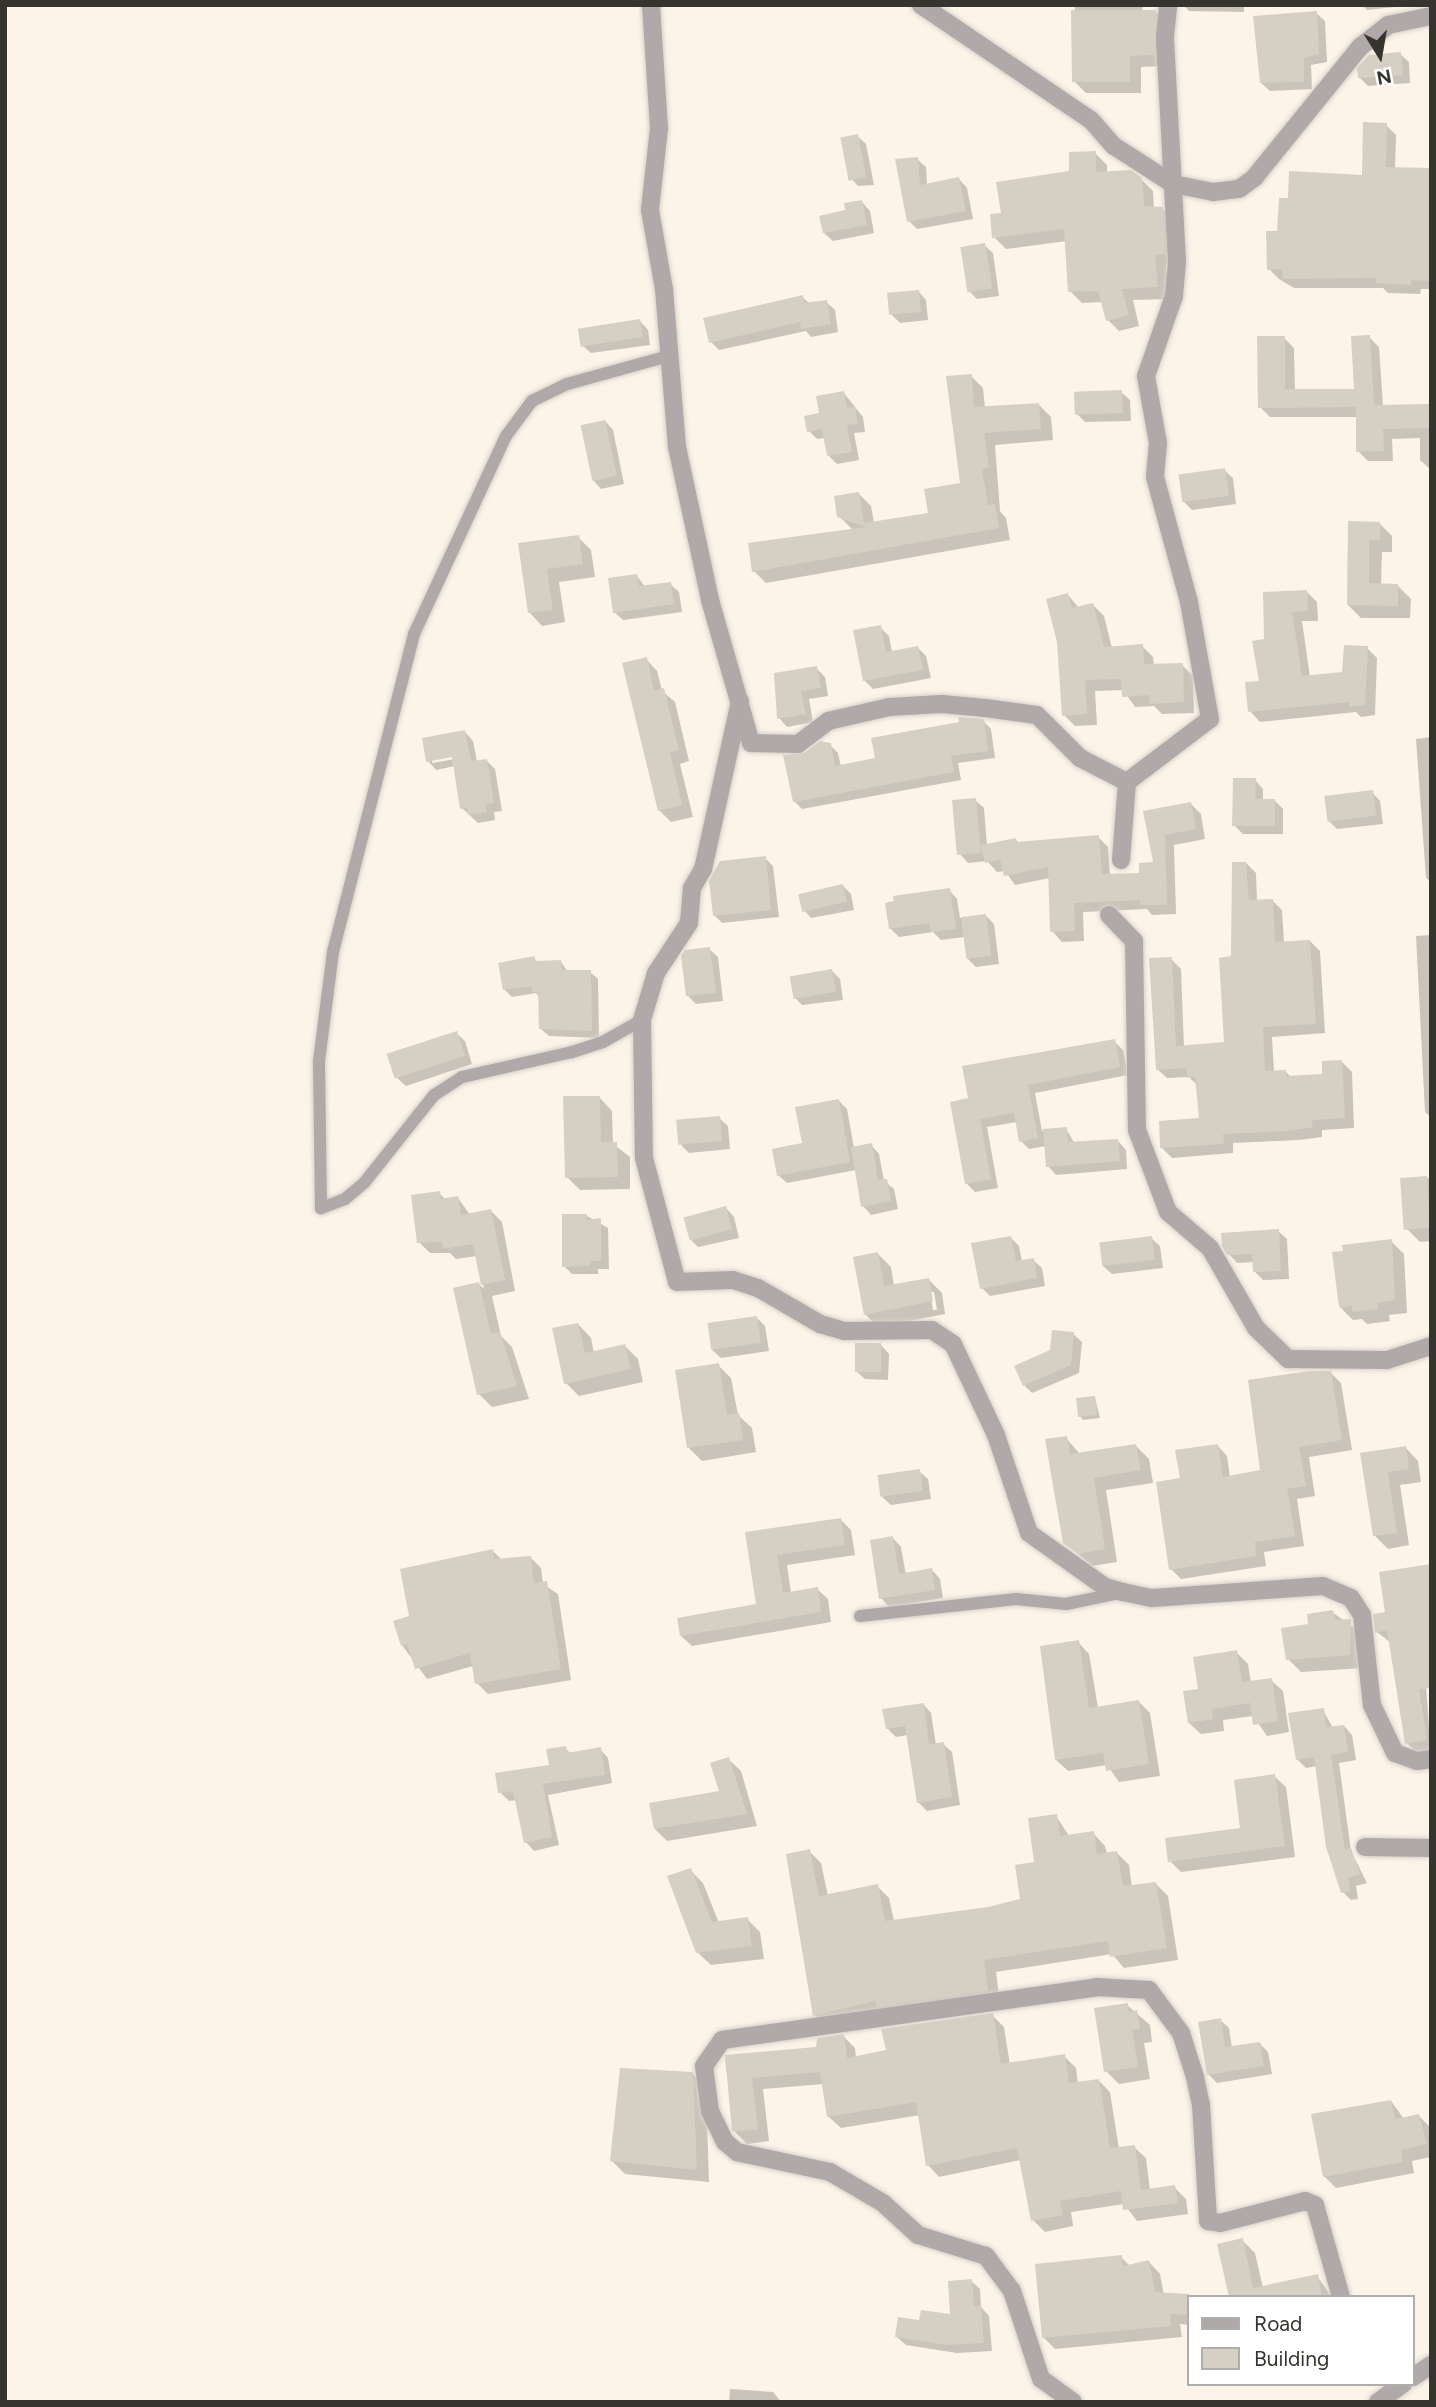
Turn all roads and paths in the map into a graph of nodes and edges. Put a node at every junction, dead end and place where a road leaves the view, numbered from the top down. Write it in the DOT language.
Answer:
graph roads {
  1 [pos="651,5"];
  2 [pos="921,5"];
  3 [pos="1168,5"];
  4 [pos="1431,16"];
  5 [pos="1173,184"];
  6 [pos="669,356"];
  7 [pos="740,701"];
  8 [pos="1127,782"];
  9 [pos="1121,860"];
  10 [pos="1109,915"];
  11 [pos="642,1020"];
  12 [pos="1431,1346"];
  13 [pos="1123,1592"];
  14 [pos="860,1616"];
  15 [pos="1431,1759"];
  16 [pos="1365,1847"];
  17 [pos="1431,1848"];
  18 [pos="1340,2295"];
  19 [pos="1431,2365"];
  20 [pos="1415,2376"];
  21 [pos="1398,2386"];
  22 [pos="1378,2395"];
  23 [pos="1073,2402"];
  1 -- 6 [label="street"];
  2 -- 5 [label="street"];
  3 -- 5 [label="street"];
  4 -- 5 [label="street"];
  5 -- 8 [label="street"];
  6 -- 7 [label="street"];
  6 -- 11 [label="lane"];
  7 -- 8 [label="street"];
  7 -- 11 [label="street"];
  8 -- 9 [label="street"];
  10 -- 12 [label="street"];
  11 -- 13 [label="street"];
  13 -- 14 [label="lane"];
  13 -- 15 [label="street"];
  16 -- 17 [label="street"];
  18 -- 23 [label="street"];
  19 -- 20 [label="street"];
  21 -- 22 [label="street"];
}
